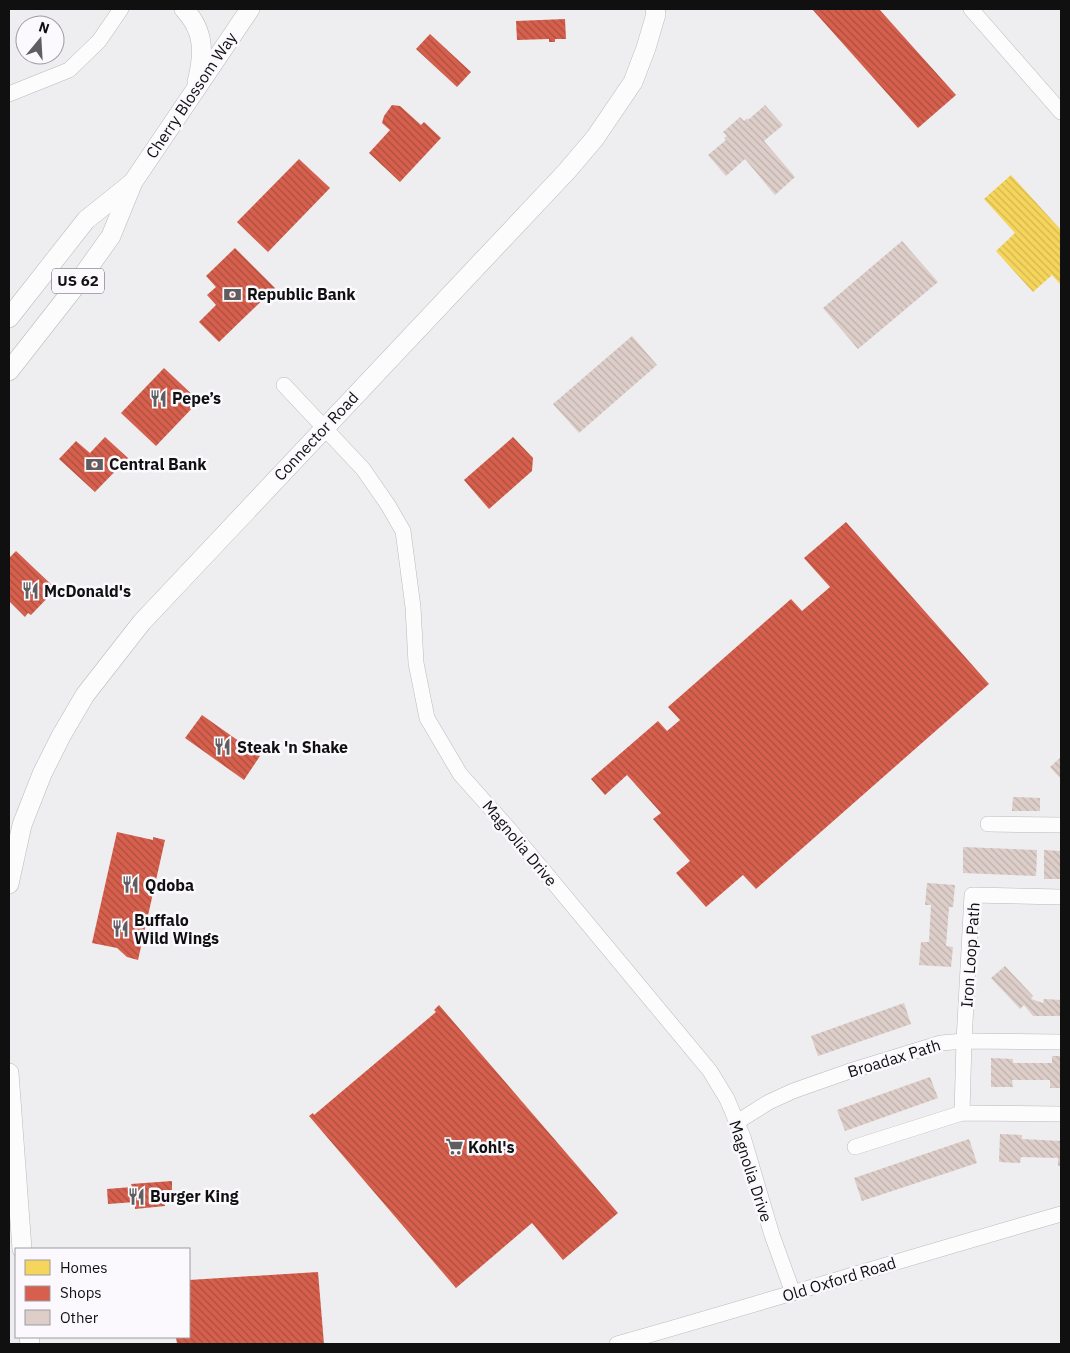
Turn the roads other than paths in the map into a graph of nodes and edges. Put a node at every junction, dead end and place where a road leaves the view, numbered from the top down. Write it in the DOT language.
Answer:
graph roads {
  1 [pos="120,9"];
  2 [pos="184,9"];
  3 [pos="250,9"];
  4 [pos="655,9"];
  5 [pos="971,9"];
  6 [pos="196,88"];
  7 [pos="9,94"];
  8 [pos="1061,112"];
  9 [pos="133,182"];
  10 [pos="9,318"];
  11 [pos="9,371"];
  12 [pos="284,385"];
  13 [pos="324,428"];
  14 [pos="988,824"];
  15 [pos="1061,825"];
  16 [pos="9,884"];
  17 [pos="1061,897"];
  18 [pos="964,1041"];
  19 [pos="1061,1042"];
  20 [pos="9,1073"];
  21 [pos="962,1113"];
  22 [pos="1061,1114"];
  23 [pos="737,1122"];
  24 [pos="855,1147"];
  25 [pos="1061,1214"];
  26 [pos="22,1248"];
  27 [pos="793,1293"];
  28 [pos="617,1344"];
  1 -- 7 [label="street"];
  2 -- 6 [label="main road"];
  3 -- 6 [label="main road, Cherry Blossom Way / US 62"];
  4 -- 13 [label="main road, Connector Road"];
  5 -- 8 [label="street"];
  6 -- 9 [label="main road, Cherry Blossom Way / US 62"];
  9 -- 10 [label="main road, Cherry Blossom Way / US 62"];
  9 -- 11 [label="main road, Cherry Blossom Way / US 62"];
  12 -- 13 [label="street, Magnolia Drive"];
  13 -- 16 [label="main road, Connector Road"];
  13 -- 23 [label="street, Magnolia Drive"];
  14 -- 15 [label="street"];
  17 -- 18 [label="street, Iron Loop Path"];
  18 -- 19 [label="street, Broadax Path"];
  18 -- 21 [label="street"];
  18 -- 23 [label="street, Broadax Path"];
  20 -- 26 [label="main road"];
  21 -- 22 [label="street"];
  21 -- 24 [label="street"];
  23 -- 27 [label="street, Magnolia Drive"];
  25 -- 27 [label="street, Old Oxford Road"];
  27 -- 28 [label="street, Old Oxford Road"];
}
